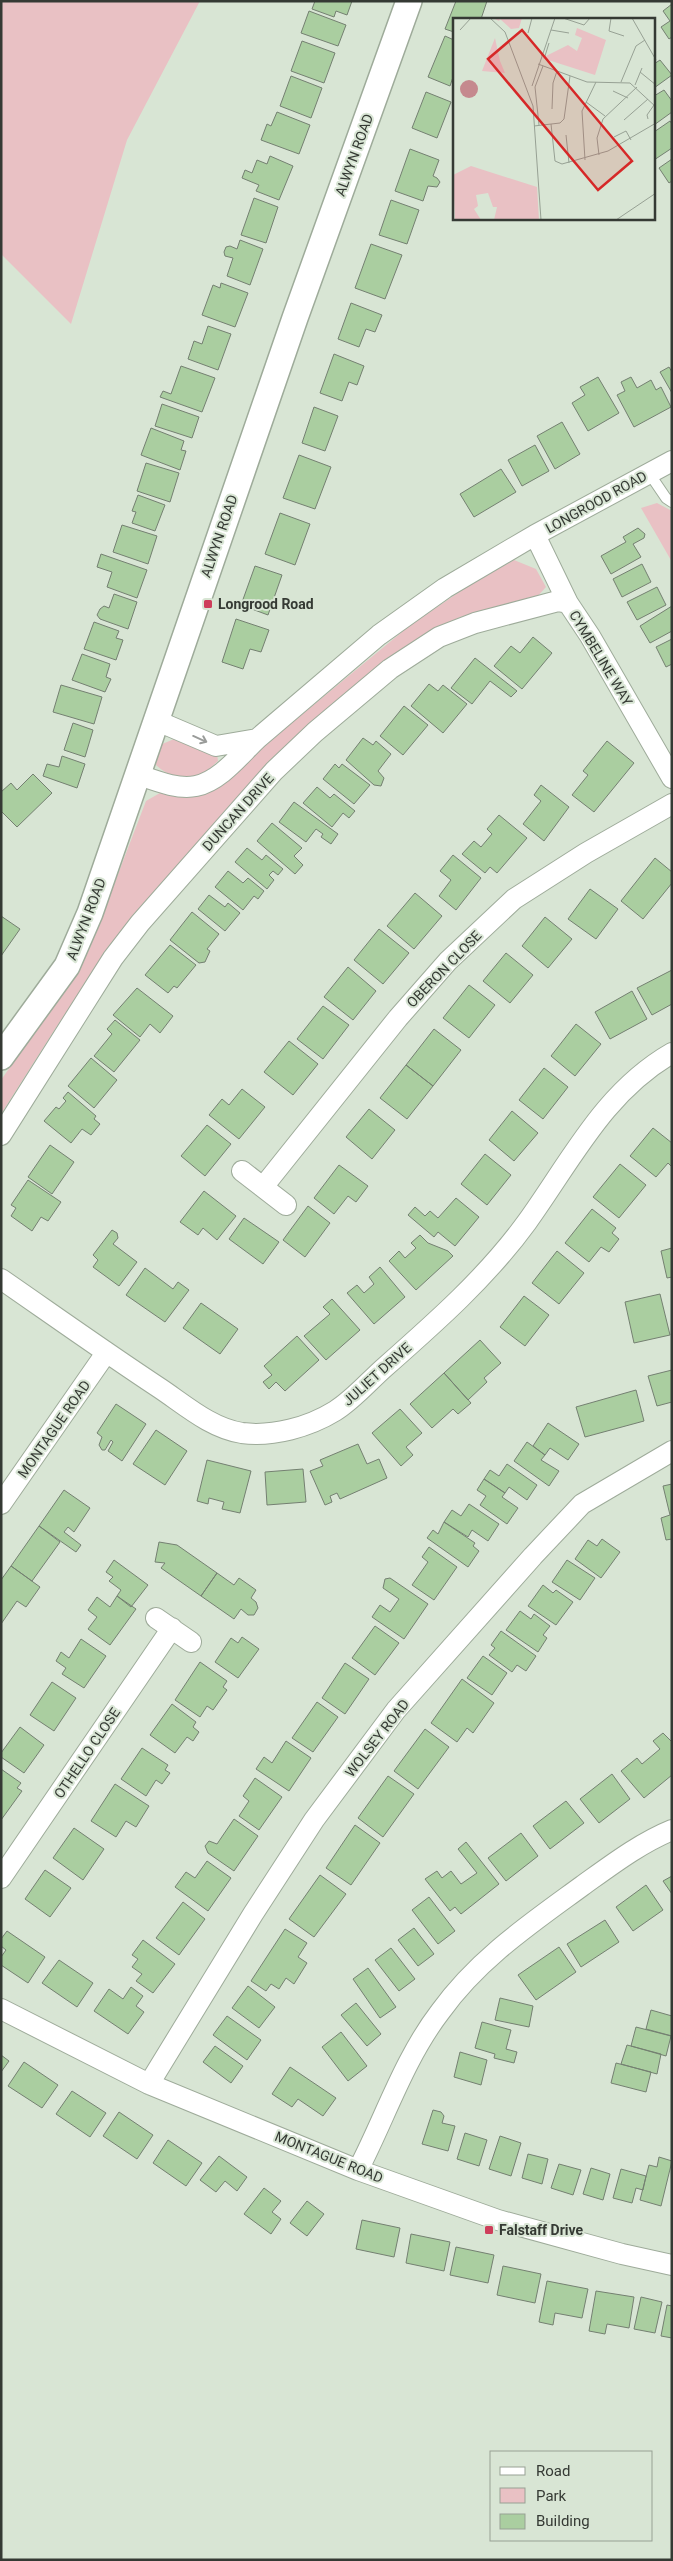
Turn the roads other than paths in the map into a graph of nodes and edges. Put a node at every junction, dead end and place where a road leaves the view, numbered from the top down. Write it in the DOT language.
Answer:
graph roads {
  1 [pos="409,1"];
  2 [pos="672,461"];
  3 [pos="649,473"];
  4 [pos="672,502"];
  5 [pos="535,536"];
  6 [pos="568,603"];
  7 [pos="155,720"];
  8 [pos="257,739"];
  9 [pos="136,774"];
  10 [pos="672,778"];
  11 [pos="672,804"];
  12 [pos="672,1053"];
  13 [pos="1,1057"];
  14 [pos="1,1135"];
  15 [pos="242,1171"];
  16 [pos="263,1187"];
  17 [pos="286,1206"];
  18 [pos="1,1279"];
  19 [pos="106,1353"];
  20 [pos="672,1451"];
  21 [pos="1,1504"];
  22 [pos="191,1642"];
  23 [pos="672,1830"];
  24 [pos="1,1878"];
  25 [pos="1,2009"];
  26 [pos="149,2084"];
  27 [pos="358,2170"];
  28 [pos="672,2265"];
  1 -- 7 [label="street, ALWYN ROAD"];
  2 -- 3 [label="street, LONGROOD ROAD"];
  3 -- 4 [label="lane"];
  3 -- 5 [label="street, LONGROOD ROAD"];
  5 -- 6 [label="street, CYMBELINE WAY"];
  5 -- 8 [label="street, LONGROOD ROAD"];
  6 -- 10 [label="street, CYMBELINE WAY"];
  6 -- 14 [label="street, DUNCAN DRIVE"];
  7 -- 8 [label="street, one-way"];
  7 -- 9 [label="street, ALWYN ROAD"];
  8 -- 9 [label="street, LONGROOD ROAD"];
  9 -- 13 [label="street, ALWYN ROAD"];
  11 -- 16 [label="street, OBERON CLOSE"];
  12 -- 19 [label="street, JULIET DRIVE"];
  15 -- 16 [label="street"];
  16 -- 17 [label="street"];
  18 -- 19 [label="street, JULIET DRIVE"];
  19 -- 21 [label="street, MONTAGUE ROAD"];
  20 -- 26 [label="street, WOLSEY ROAD"];
  22 -- 24 [label="street, OTHELLO CLOSE"];
  23 -- 27 [label="street"];
  25 -- 26 [label="street, MONTAGUE ROAD"];
  26 -- 27 [label="street, MONTAGUE ROAD"];
  27 -- 28 [label="street, MONTAGUE ROAD"];
}
